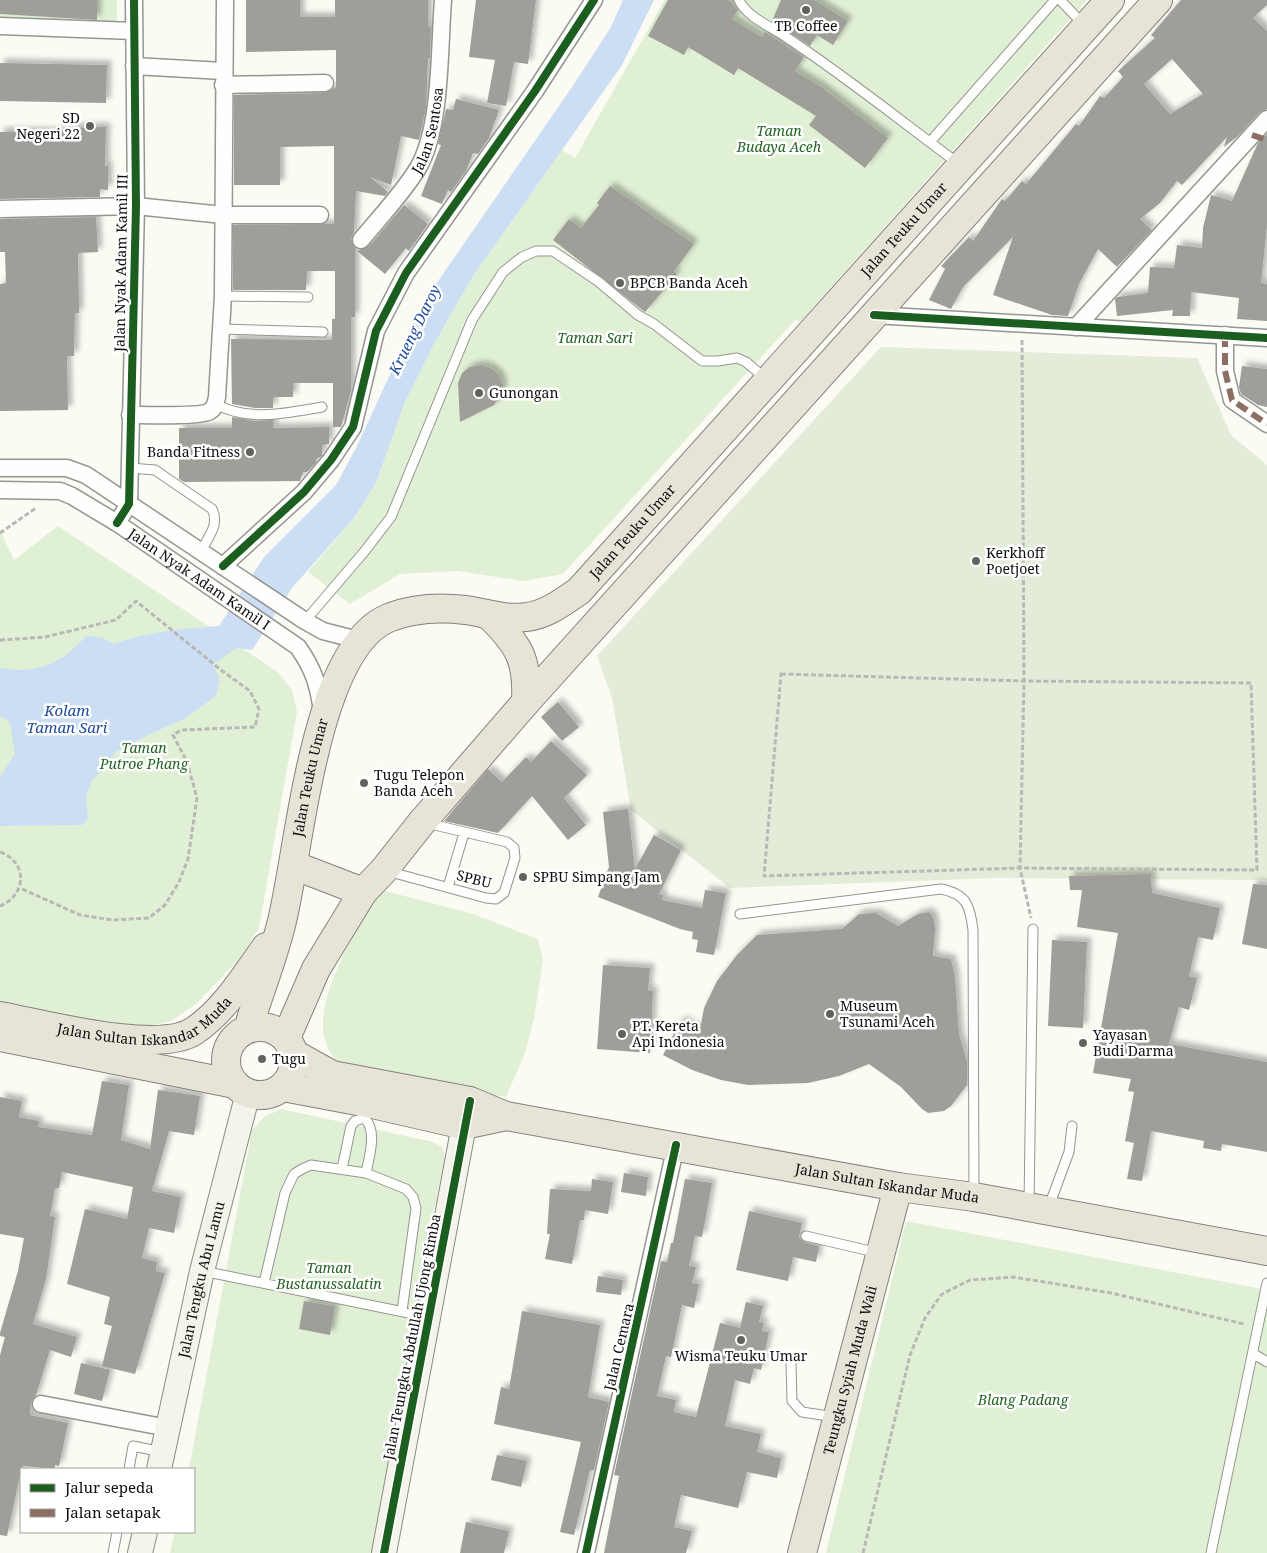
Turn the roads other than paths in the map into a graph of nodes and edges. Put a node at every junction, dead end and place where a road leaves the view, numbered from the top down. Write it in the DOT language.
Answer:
graph roads {
  1 [pos="134,0"];
  2 [pos="225,0"];
  3 [pos="443,0"];
  4 [pos="594,0"];
  5 [pos="739,0"];
  6 [pos="1055,0"];
  7 [pos="1060,0"];
  8 [pos="1110,0"];
  9 [pos="1158,0"];
  10 [pos="0,26"];
  11 [pos="1086,27"];
  12 [pos="134,31"];
  13 [pos="134,66"];
  14 [pos="223,78"];
  15 [pos="325,83"];
  16 [pos="1267,119"];
  17 [pos="1260,138"];
  18 [pos="930,142"];
  19 [pos="961,166"];
  20 [pos="136,206"];
  21 [pos="0,209"];
  22 [pos="223,215"];
  23 [pos="320,215"];
  24 [pos="362,240"];
  25 [pos="223,296"];
  26 [pos="308,297"];
  27 [pos="874,315"];
  28 [pos="1076,327"];
  29 [pos="221,328"];
  30 [pos="323,332"];
  31 [pos="1225,335"];
  32 [pos="1267,338"];
  33 [pos="767,380"];
  34 [pos="216,404"];
  35 [pos="322,407"];
  36 [pos="130,415"];
  37 [pos="1267,424"];
  38 [pos="0,468"];
  39 [pos="130,468"];
  40 [pos="0,490"];
  41 [pos="129,504"];
  42 [pos="118,523"];
  43 [pos="201,551"];
  44 [pos="223,566"];
  45 [pos="491,617"];
  46 [pos="305,621"];
  47 [pos="358,640"];
  48 [pos="526,702"];
  49 [pos="323,716"];
  50 [pos="422,822"];
  51 [pos="464,833"];
  52 [pos="293,865"];
  53 [pos="384,870"];
  54 [pos="448,887"];
  55 [pos="363,892"];
  56 [pos="740,914"];
  57 [pos="281,925"];
  58 [pos="1033,930"];
  59 [pos="0,1016"];
  60 [pos="250,1019"];
  61 [pos="0,1038"];
  62 [pos="290,1046"];
  63 [pos="283,1087"];
  64 [pos="242,1088"];
  65 [pos="366,1110"];
  66 [pos="467,1113"];
  67 [pos="1072,1126"];
  68 [pos="676,1146"];
  69 [pos="342,1168"];
  70 [pos="366,1173"];
  71 [pos="898,1187"];
  72 [pos="974,1197"];
  73 [pos="1038,1209"];
  74 [pos="806,1236"];
  75 [pos="1267,1251"];
  76 [pos="879,1253"];
  77 [pos="202,1271"];
  78 [pos="264,1283"];
  79 [pos="1267,1283"];
  80 [pos="402,1311"];
  81 [pos="428,1317"];
  82 [pos="1254,1354"];
  83 [pos="1267,1362"];
  84 [pos="791,1364"];
  85 [pos="41,1404"];
  86 [pos="837,1417"];
  87 [pos="168,1428"];
  88 [pos="161,1460"];
  89 [pos="128,1468"];
  90 [pos="117,1533"];
  91 [pos="145,1533"];
  92 [pos="112,1553"];
  93 [pos="140,1553"];
  94 [pos="384,1553"];
  95 [pos="586,1553"];
  96 [pos="802,1553"];
  97 [pos="1211,1553"];
  1 -- 12 [label="street, Jalan Nyak Adam Kamil III"];
  2 -- 14 [label="street"];
  3 -- 24 [label="street, Jalan Sentosa"];
  4 -- 44 [label="street"];
  5 -- 18 [label="lane"];
  6 -- 18 [label="lane"];
  7 -- 11 [label="lane"];
  8 -- 11 [label="highway, Jalan Teuku Umar"];
  9 -- 27 [label="highway"];
  10 -- 12 [label="street"];
  11 -- 19 [label="highway, Jalan Teuku Umar"];
  12 -- 13 [label="street, Jalan Nyak Adam Kamil III"];
  13 -- 14 [label="street"];
  13 -- 20 [label="street, Jalan Nyak Adam Kamil III"];
  14 -- 15 [label="street"];
  14 -- 22 [label="street"];
  16 -- 17 [label="street"];
  17 -- 28 [label="street"];
  18 -- 19 [label="lane"];
  19 -- 33 [label="highway, Jalan Teuku Umar"];
  20 -- 21 [label="street"];
  20 -- 22 [label="street"];
  20 -- 36 [label="street, Jalan Nyak Adam Kamil III"];
  22 -- 23 [label="street"];
  22 -- 25 [label="street"];
  25 -- 26 [label="lane"];
  25 -- 29 [label="street"];
  27 -- 28 [label="street"];
  27 -- 48 [label="highway"];
  28 -- 31 [label="street"];
  29 -- 30 [label="lane"];
  29 -- 34 [label="street"];
  31 -- 32 [label="street"];
  31 -- 37 [label="street"];
  33 -- 45 [label="highway, Jalan Teuku Umar"];
  33 -- 46 [label="lane"];
  34 -- 35 [label="lane"];
  34 -- 36 [label="street"];
  36 -- 39 [label="street, Jalan Nyak Adam Kamil III"];
  38 -- 41 [label="street, Jalan Nyak Adam Kamil I"];
  39 -- 41 [label="street, Jalan Nyak Adam Kamil III"];
  39 -- 43 [label="lane"];
  40 -- 42 [label="street, Jalan Nyak Adam Kamil I"];
  41 -- 42 [label="street, Jalan Nyak Adam Kamil III"];
  41 -- 43 [label="street, Jalan Nyak Adam Kamil I"];
  42 -- 49 [label="street, Jalan Nyak Adam Kamil I"];
  43 -- 44 [label="street, Jalan Nyak Adam Kamil I"];
  44 -- 46 [label="street, Jalan Nyak Adam Kamil I"];
  45 -- 47 [label="highway, Jalan Teuku Umar"];
  45 -- 48 [label="highway"];
  46 -- 47 [label="street, Jalan Nyak Adam Kamil I"];
  47 -- 49 [label="highway, Jalan Teuku Umar"];
  48 -- 50 [label="highway"];
  49 -- 52 [label="highway, Jalan Teuku Umar"];
  50 -- 51 [label="lane, SPBU"];
  50 -- 53 [label="highway"];
  51 -- 54 [label="lane"];
  51 -- 54 [label="lane, SPBU"];
  52 -- 55 [label="highway"];
  52 -- 57 [label="highway, Jalan Teuku Umar"];
  53 -- 54 [label="lane, SPBU"];
  53 -- 55 [label="highway"];
  55 -- 62 [label="highway"];
  56 -- 72 [label="lane"];
  57 -- 59 [label="highway, Jalan Sultan Iskandar Muda"];
  57 -- 60 [label="highway, Jalan Teuku Umar"];
  58 -- 73 [label="lane"];
  61 -- 64 [label="highway, Jalan Sultan Iskandar Muda"];
  62 -- 63 [label="highway"];
  62 -- 64 [label="highway"];
  62 -- 66 [label="highway, Jalan Sultan Iskandar Muda"];
  63 -- 64 [label="highway"];
  63 -- 65 [label="highway, Jalan Sultan Iskandar Muda"];
  64 -- 77 [label="street, Jalan Tengku Abu Lamu"];
  65 -- 66 [label="highway, Jalan Sultan Iskandar Muda"];
  65 -- 69 [label="lane"];
  65 -- 70 [label="lane"];
  66 -- 68 [label="highway, Jalan Sultan Iskandar Muda"];
  66 -- 81 [label="street, Jalan Teungku Abdullah Ujong Rimba"];
  67 -- 73 [label="lane"];
  68 -- 71 [label="highway, Jalan Sultan Iskandar Muda"];
  68 -- 95 [label="street, Jalan Cemara"];
  69 -- 70 [label="lane"];
  69 -- 78 [label="lane"];
  70 -- 80 [label="lane"];
  71 -- 72 [label="highway, Jalan Sultan Iskandar Muda"];
  71 -- 76 [label="highway, Teungku Syiah Muda Wali"];
  72 -- 73 [label="highway, Jalan Sultan Iskandar Muda"];
  73 -- 75 [label="highway, Jalan Sultan Iskandar Muda"];
  74 -- 76 [label="lane"];
  76 -- 86 [label="highway, Teungku Syiah Muda Wali"];
  77 -- 78 [label="lane"];
  77 -- 87 [label="street, Jalan Tengku Abu Lamu"];
  78 -- 80 [label="lane"];
  79 -- 82 [label="lane"];
  80 -- 81 [label="lane"];
  81 -- 94 [label="street, Jalan Teungku Abdullah Ujong Rimba"];
  82 -- 83 [label="lane"];
  82 -- 97 [label="lane"];
  84 -- 86 [label="lane"];
  85 -- 87 [label="street"];
  86 -- 96 [label="highway, Teungku Syiah Muda Wali"];
  87 -- 88 [label="street, Jalan Tengku Abu Lamu"];
  88 -- 89 [label="lane"];
  90 -- 92 [label="lane"];
  91 -- 93 [label="street"];
}
